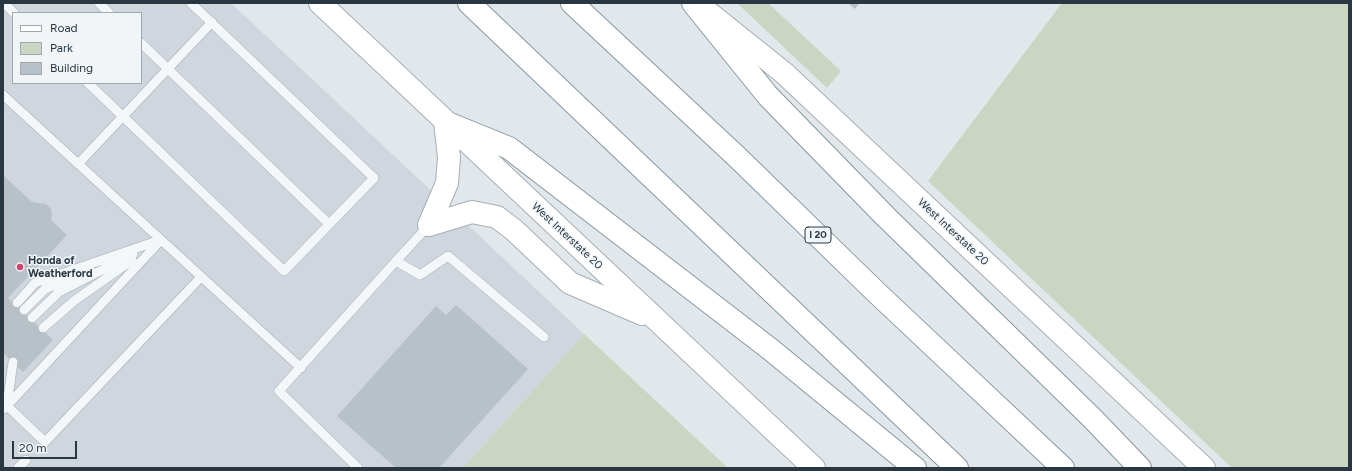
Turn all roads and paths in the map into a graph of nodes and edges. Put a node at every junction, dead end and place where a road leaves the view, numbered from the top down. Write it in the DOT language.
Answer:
graph roads {
  1 [pos="4,3"];
  2 [pos="99,3"];
  3 [pos="191,3"];
  4 [pos="320,3"];
  5 [pos="470,3"];
  6 [pos="572,3"];
  7 [pos="693,3"];
  8 [pos="696,3"];
  9 [pos="13,12"];
  10 [pos="108,12"];
  11 [pos="212,22"];
  12 [pos="142,44"];
  13 [pos="168,68"];
  14 [pos="89,84"];
  15 [pos="3,95"];
  16 [pos="124,116"];
  17 [pos="445,122"];
  18 [pos="78,164"];
  19 [pos="329,224"];
  20 [pos="429,226"];
  21 [pos="161,240"];
  22 [pos="396,261"];
  23 [pos="201,277"];
  24 [pos="16,303"];
  25 [pos="24,310"];
  26 [pos="32,318"];
  27 [pos="657,320"];
  28 [pos="42,328"];
  29 [pos="544,337"];
  30 [pos="13,362"];
  31 [pos="300,368"];
  32 [pos="4,403"];
  33 [pos="26,460"];
  34 [pos="18,468"];
  35 [pos="358,468"];
  36 [pos="814,468"];
  37 [pos="915,468"];
  38 [pos="957,468"];
  39 [pos="1063,468"];
  40 [pos="1140,468"];
  41 [pos="1204,468"];
  1 -- 9 [label="lane"];
  2 -- 10 [label="lane"];
  3 -- 11 [label="lane"];
  4 -- 17 [label="main road, West Interstate 20"];
  5 -- 38 [label="main road"];
  6 -- 39 [label="main road, I 20"];
  7 -- 40 [label="main road"];
  8 -- 41 [label="main road, West Interstate 20"];
  11 -- 13 [label="lane"];
  11 -- 19 [label="lane"];
  12 -- 13 [label="lane"];
  13 -- 16 [label="lane"];
  13 -- 19 [label="lane"];
  14 -- 16 [label="lane"];
  15 -- 18 [label="lane"];
  16 -- 18 [label="lane"];
  16 -- 19 [label="lane"];
  17 -- 20 [label="main road"];
  17 -- 27 [label="main road, West Interstate 20"];
  17 -- 37 [label="main road"];
  18 -- 21 [label="lane"];
  20 -- 22 [label="lane"];
  20 -- 27 [label="main road"];
  21 -- 23 [label="lane"];
  21 -- 24 [label="lane"];
  21 -- 25 [label="lane"];
  21 -- 26 [label="lane"];
  21 -- 28 [label="lane"];
  21 -- 32 [label="lane"];
  22 -- 29 [label="lane"];
  22 -- 31 [label="lane"];
  23 -- 31 [label="lane"];
  23 -- 32 [label="lane"];
  27 -- 36 [label="main road, West Interstate 20"];
  30 -- 32 [label="lane"];
  31 -- 35 [label="lane"];
  33 -- 34 [label="lane"];
}
